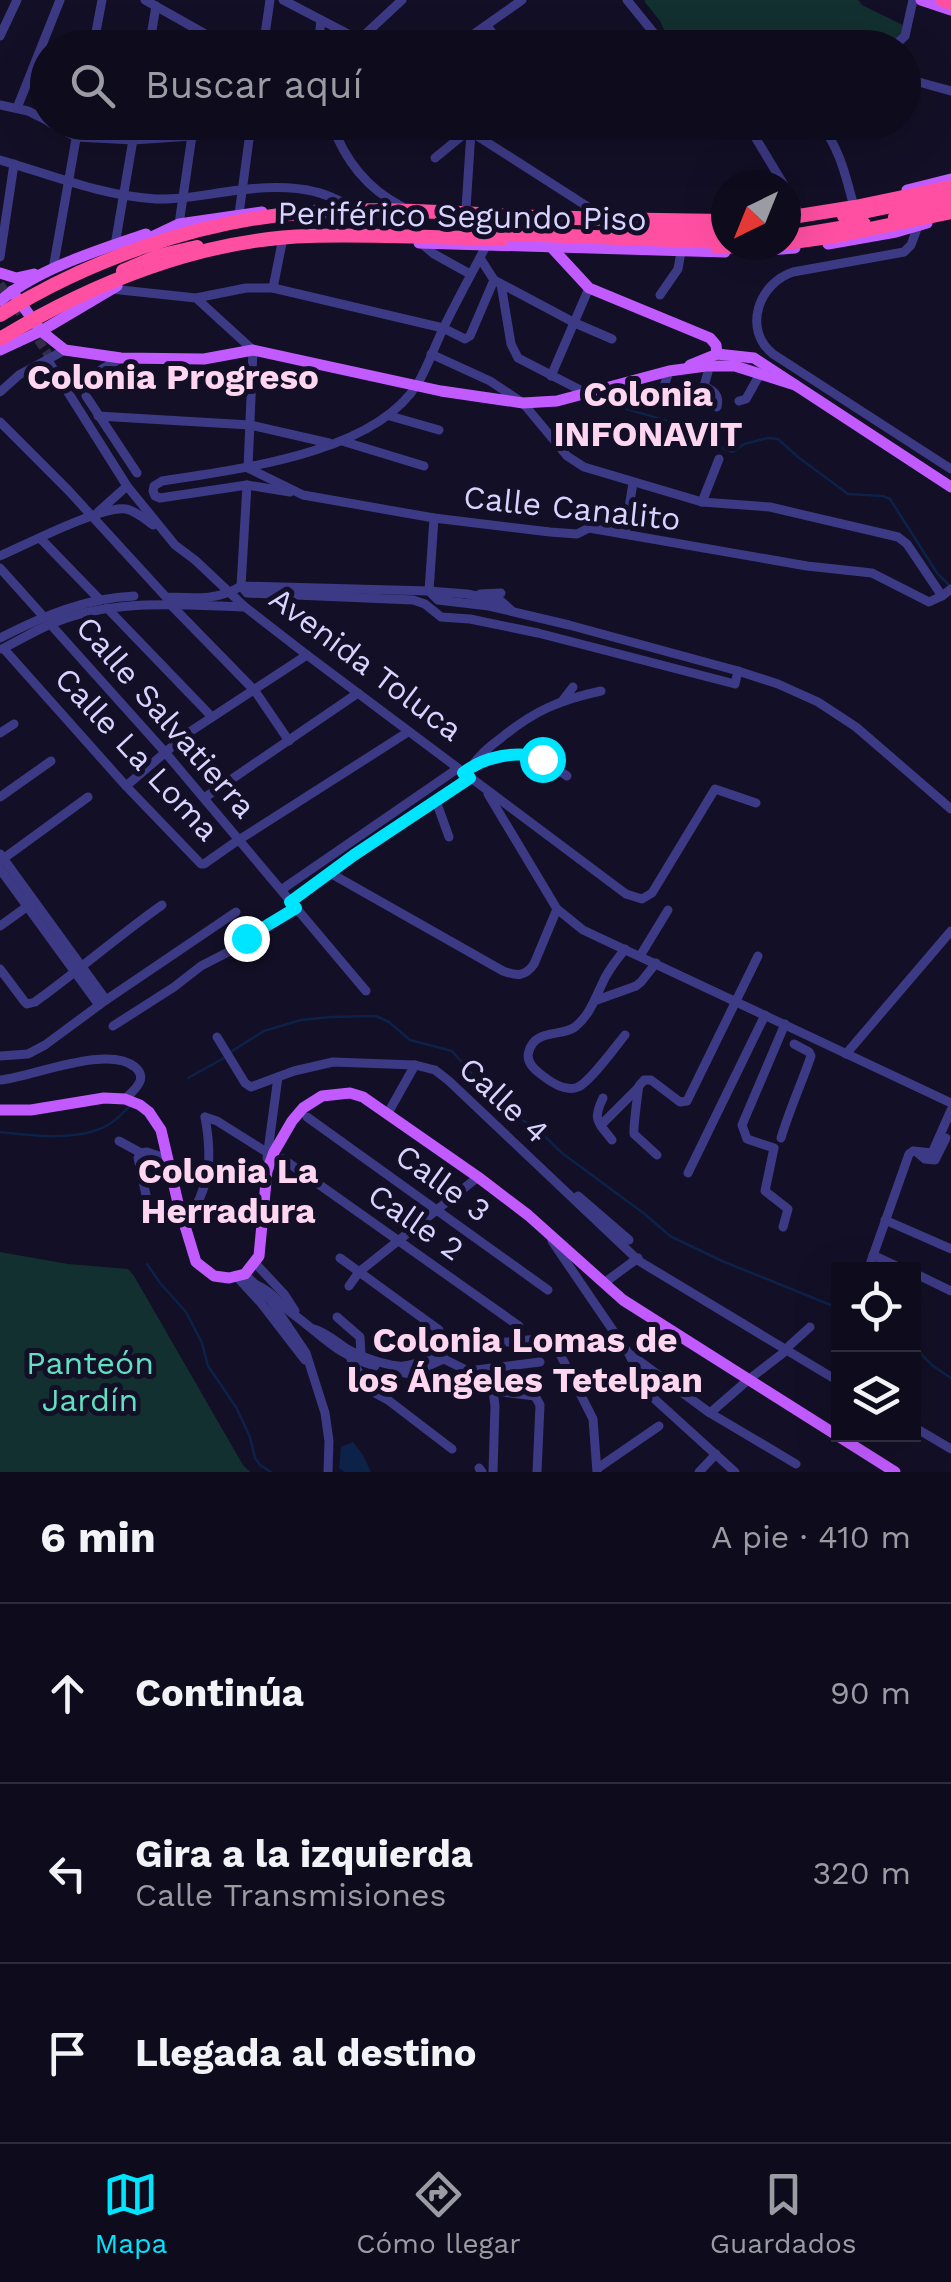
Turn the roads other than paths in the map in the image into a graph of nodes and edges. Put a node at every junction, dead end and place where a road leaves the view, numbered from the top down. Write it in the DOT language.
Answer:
graph roads {
  1 [pos="17,0"];
  2 [pos="60,0"];
  3 [pos="102,0"];
  4 [pos="145,0"];
  5 [pos="270,0"];
  6 [pos="283,0"];
  7 [pos="402,0"];
  8 [pos="522,0"];
  9 [pos="628,0"];
  10 [pos="913,0"];
  11 [pos="921,0"];
  12 [pos="943,0"];
  13 [pos="156,6"];
  14 [pos="951,8"];
  15 [pos="321,20"];
  16 [pos="487,26"];
  17 [pos="48,30"];
  18 [pos="96,30"];
  19 [pos="152,30"];
  20 [pos="198,30"];
  21 [pos="265,30"];
  22 [pos="320,30"];
  23 [pos="339,30"];
  24 [pos="378,30"];
  25 [pos="481,30"];
  26 [pos="490,30"];
  27 [pos="652,30"];
  28 [pos="906,30"];
  29 [pos="0,36"];
  30 [pos="30,75"];
  31 [pos="921,83"];
  32 [pos="951,91"];
  33 [pos="0,105"];
  34 [pos="17,108"];
  35 [pos="30,112"];
  36 [pos="75,140"];
  37 [pos="133,140"];
  38 [pos="192,140"];
  39 [pos="251,140"];
  40 [pos="338,140"];
  41 [pos="454,140"];
  42 [pos="467,140"];
  43 [pos="485,140"];
  44 [pos="758,140"];
  45 [pos="832,140"];
  46 [pos="434,158"];
  47 [pos="0,160"];
  48 [pos="14,164"];
  49 [pos="776,170"];
  50 [pos="951,179"];
  51 [pos="68,183"];
  52 [pos="917,187"];
  53 [pos="242,189"];
  54 [pos="951,190"];
  55 [pos="124,195"];
  56 [pos="182,199"];
  57 [pos="951,203"];
  58 [pos="352,206"];
  59 [pos="401,206"];
  60 [pos="466,208"];
  61 [pos="853,209"];
  62 [pos="239,214"];
  63 [pos="599,214"];
  64 [pos="801,215"];
  65 [pos="951,215"];
  66 [pos="801,216"];
  67 [pos="711,218"];
  68 [pos="711,219"];
  69 [pos="179,224"];
  70 [pos="918,226"];
  71 [pos="711,229"];
  72 [pos="824,230"];
  73 [pos="470,232"];
  74 [pos="896,232"];
  75 [pos="801,236"];
  76 [pos="801,239"];
  77 [pos="711,241"];
  78 [pos="282,242"];
  79 [pos="422,244"];
  80 [pos="447,245"];
  81 [pos="115,246"];
  82 [pos="711,246"];
  83 [pos="554,248"];
  84 [pos="483,252"];
  85 [pos="681,252"];
  86 [pos="0,257"];
  87 [pos="59,267"];
  88 [pos="0,273"];
  89 [pos="470,274"];
  90 [pos="497,282"];
  91 [pos="111,288"];
  92 [pos="273,288"];
  93 [pos="589,288"];
  94 [pos="12,291"];
  95 [pos="660,295"];
  96 [pos="196,298"];
  97 [pos="38,300"];
  98 [pos="2,318"];
  99 [pos="56,322"];
  100 [pos="575,323"];
  101 [pos="443,328"];
  102 [pos="41,331"];
  103 [pos="612,340"];
  104 [pos="0,350"];
  105 [pos="66,350"];
  106 [pos="254,350"];
  107 [pos="432,354"];
  108 [pos="717,354"];
  109 [pos="122,358"];
  110 [pos="754,358"];
  111 [pos="50,360"];
  112 [pos="706,366"];
  113 [pos="682,369"];
  114 [pos="668,371"];
  115 [pos="759,373"];
  116 [pos="92,375"];
  117 [pos="550,376"];
  118 [pos="417,384"];
  119 [pos="795,385"];
  120 [pos="0,392"];
  121 [pos="588,394"];
  122 [pos="86,396"];
  123 [pos="637,396"];
  124 [pos="739,400"];
  125 [pos="523,403"];
  126 [pos="717,406"];
  127 [pos="98,416"];
  128 [pos="390,416"];
  129 [pos="0,422"];
  130 [pos="250,425"];
  131 [pos="440,430"];
  132 [pos="336,442"];
  133 [pos="720,459"];
  134 [pos="424,466"];
  135 [pos="248,468"];
  136 [pos="951,469"];
  137 [pos="137,473"];
  138 [pos="634,482"];
  139 [pos="247,484"];
  140 [pos="127,486"];
  141 [pos="951,487"];
  142 [pos="302,495"];
  143 [pos="702,502"];
  144 [pos="93,515"];
  145 [pos="434,518"];
  146 [pos="625,533"];
  147 [pos="164,534"];
  148 [pos="40,538"];
  149 [pos="0,556"];
  150 [pos="195,560"];
  151 [pos="0,568"];
  152 [pos="242,586"];
  153 [pos="429,591"];
  154 [pos="947,592"];
  155 [pos="501,593"];
  156 [pos="229,594"];
  157 [pos="467,594"];
  158 [pos="134,596"];
  159 [pos="169,601"];
  160 [pos="104,604"];
  161 [pos="245,607"];
  162 [pos="512,611"];
  163 [pos="47,620"];
  164 [pos="1,646"];
  165 [pos="307,655"];
  166 [pos="738,671"];
  167 [pos="573,687"];
  168 [pos="255,690"];
  169 [pos="601,691"];
  170 [pos="358,693"];
  171 [pos="563,700"];
  172 [pos="212,717"];
  173 [pos="14,724"];
  174 [pos="512,729"];
  175 [pos="408,732"];
  176 [pos="0,733"];
  177 [pos="288,741"];
  178 [pos="164,751"];
  179 [pos="522,754"];
  180 [pos="50,761"];
  181 [pos="472,766"];
  182 [pos="464,773"];
  183 [pos="567,776"];
  184 [pos="126,786"];
  185 [pos="484,788"];
  186 [pos="88,797"];
  187 [pos="0,798"];
  188 [pos="204,798"];
  189 [pos="436,801"];
  190 [pos="756,803"];
  191 [pos="951,809"];
  192 [pos="526,820"];
  193 [pos="512,836"];
  194 [pos="450,837"];
  195 [pos="240,840"];
  196 [pos="1,861"];
  197 [pos="330,872"];
  198 [pos="281,890"];
  199 [pos="31,904"];
  200 [pos="162,905"];
  201 [pos="293,905"];
  202 [pos="557,908"];
  203 [pos="668,910"];
  204 [pos="236,912"];
  205 [pos="0,926"];
  206 [pos="951,932"];
  207 [pos="625,950"];
  208 [pos="640,956"];
  209 [pos="758,956"];
  210 [pos="656,963"];
  211 [pos="0,969"];
  212 [pos="80,970"];
  213 [pos="10,983"];
  214 [pos="0,990"];
  215 [pos="366,991"];
  216 [pos="597,1000"];
  217 [pos="739,1002"];
  218 [pos="103,1003"];
  219 [pos="765,1015"];
  220 [pos="784,1024"];
  221 [pos="113,1026"];
  222 [pos="626,1035"];
  223 [pos="217,1037"];
  224 [pos="794,1044"];
  225 [pos="846,1054"];
  226 [pos="0,1056"];
  227 [pos="415,1065"];
  228 [pos="278,1077"];
  229 [pos="5,1079"];
  230 [pos="703,1084"];
  231 [pos="638,1087"];
  232 [pos="604,1098"];
  233 [pos="125,1099"];
  234 [pos="951,1106"];
  235 [pos="0,1110"];
  236 [pos="388,1113"];
  237 [pos="308,1118"];
  238 [pos="601,1125"];
  239 [pos="951,1125"];
  240 [pos="781,1138"];
  241 [pos="942,1138"];
  242 [pos="612,1140"];
  243 [pos="119,1141"];
  244 [pos="141,1153"];
  245 [pos="268,1153"];
  246 [pos="657,1156"];
  247 [pos="168,1159"];
  248 [pos="283,1159"];
  249 [pos="267,1171"];
  250 [pos="545,1172"];
  251 [pos="688,1173"];
  252 [pos="478,1177"];
  253 [pos="438,1210"];
  254 [pos="152,1218"];
  255 [pos="885,1220"];
  256 [pos="185,1226"];
  257 [pos="542,1226"];
  258 [pos="783,1226"];
  259 [pos="398,1240"];
  260 [pos="629,1240"];
  261 [pos="951,1248"];
  262 [pos="873,1255"];
  263 [pos="340,1258"];
  264 [pos="636,1259"];
  265 [pos="871,1262"];
  266 [pos="888,1262"];
  267 [pos="255,1263"];
  268 [pos="359,1272"];
  269 [pos="241,1275"];
  270 [pos="921,1277"];
  271 [pos="604,1283"];
  272 [pos="255,1284"];
  273 [pos="376,1284"];
  274 [pos="348,1286"];
  275 [pos="548,1290"];
  276 [pos="951,1291"];
  277 [pos="368,1293"];
  278 [pos="337,1317"];
  279 [pos="301,1318"];
  280 [pos="519,1326"];
  281 [pos="810,1327"];
  282 [pos="381,1330"];
  283 [pos="439,1330"];
  284 [pos="788,1348"];
  285 [pos="629,1354"];
  286 [pos="355,1355"];
  287 [pos="440,1356"];
  288 [pos="540,1362"];
  289 [pos="310,1366"];
  290 [pos="468,1371"];
  291 [pos="410,1374"];
  292 [pos="831,1374"];
  293 [pos="748,1380"];
  294 [pos="493,1391"];
  295 [pos="467,1397"];
  296 [pos="710,1413"];
  297 [pos="659,1426"];
  298 [pos="921,1431"];
  299 [pos="951,1449"];
  300 [pos="452,1450"];
  301 [pos="716,1454"];
  302 [pos="796,1464"];
  303 [pos="494,1470"];
  304 [pos="597,1470"];
  305 [pos="328,1472"];
  306 [pos="482,1472"];
  307 [pos="537,1472"];
  308 [pos="698,1472"];
  309 [pos="735,1472"];
  310 [pos="896,1472"];
  1 -- 29 [label="street"];
  2 -- 17 [label="street"];
  3 -- 18 [label="street"];
  4 -- 13 [label="street"];
  5 -- 21 [label="street"];
  6 -- 15 [label="street"];
  7 -- 24 [label="street"];
  8 -- 16 [label="street"];
  9 -- 27 [label="street"];
  10 -- 28 [label="street"];
  11 -- 14 [label="main road"];
  12 -- 14 [label="highway, bridge"];
  13 -- 19 [label="street"];
  13 -- 20 [label="street"];
  15 -- 22 [label="street"];
  15 -- 23 [label="street"];
  16 -- 25 [label="street"];
  16 -- 26 [label="street"];
  30 -- 34 [label="street"];
  31 -- 32 [label="street"];
  33 -- 34 [label="street"];
  34 -- 35 [label="street"];
  36 -- 51 [label="street"];
  37 -- 55 [label="street"];
  38 -- 56 [label="street"];
  39 -- 53 [label="street"];
  40 -- 59 [label="street"];
  41 -- 46 [label="street"];
  42 -- 60 [label="street"];
  43 -- 63 [label="street"];
  44 -- 49 [label="street"];
  45 -- 61 [label="street"];
  47 -- 48 [label="street"];
  48 -- 51 [label="street"];
  48 -- 86 [label="street"];
  50 -- 52 [label="main road"];
  51 -- 55 [label="street"];
  51 -- 87 [label="street"];
  52 -- 61 [label="highway"];
  53 -- 56 [label="street"];
  53 -- 58 [label="street"];
  53 -- 62 [label="street"];
  54 -- 61 [label="highway"];
  54 -- 64 [label="highway, bridge"];
  55 -- 56 [label="street"];
  55 -- 81 [label="street"];
  56 -- 69 [label="street"];
  57 -- 72 [label="highway"];
  58 -- 59 [label="main road"];
  58 -- 62 [label="main road"];
  59 -- 60 [label="main road"];
  60 -- 63 [label="main road"];
  61 -- 66 [label="highway"];
  62 -- 69 [label="main road"];
  63 -- 67 [label="main road"];
  65 -- 70 [label="main road"];
  65 -- 76 [label="highway, bridge"];
  68 -- 98 [label="highway, Periférico Segundo Piso, bridge"];
  69 -- 81 [label="main road"];
  69 -- 97 [label="main road"];
  70 -- 74 [label="main road"];
  70 -- 136 [label="street"];
  71 -- 97 [label="highway"];
  72 -- 74 [label="highway"];
  72 -- 75 [label="highway"];
  73 -- 77 [label="highway"];
  73 -- 80 [label="highway"];
  73 -- 97 [label="highway"];
  74 -- 85 [label="main road"];
  78 -- 79 [label="main road"];
  78 -- 91 [label="main road"];
  78 -- 92 [label="street"];
  79 -- 80 [label="main road"];
  79 -- 89 [label="street"];
  80 -- 84 [label="main road"];
  81 -- 87 [label="main road"];
  82 -- 98 [label="highway, Periférico Segundo Piso, bridge"];
  83 -- 84 [label="main road"];
  83 -- 85 [label="main road"];
  83 -- 93 [label="main road"];
  84 -- 89 [label="street"];
  84 -- 90 [label="street"];
  85 -- 95 [label="street"];
  87 -- 88 [label="main road"];
  87 -- 94 [label="main road"];
  87 -- 99 [label="main road"];
  88 -- 94 [label="street"];
  89 -- 101 [label="street"];
  90 -- 100 [label="street"];
  90 -- 101 [label="street"];
  90 -- 117 [label="street"];
  91 -- 96 [label="street"];
  91 -- 99 [label="main road"];
  92 -- 96 [label="street"];
  92 -- 101 [label="street"];
  93 -- 100 [label="street"];
  93 -- 108 [label="main road"];
  94 -- 98 [label="main road"];
  94 -- 102 [label="main road"];
  96 -- 106 [label="street"];
  97 -- 98 [label="highway, bridge"];
  99 -- 102 [label="main road"];
  100 -- 103 [label="street"];
  100 -- 117 [label="street"];
  101 -- 107 [label="street"];
  102 -- 104 [label="main road"];
  102 -- 105 [label="main road"];
  105 -- 109 [label="main road"];
  105 -- 111 [label="street"];
  106 -- 109 [label="main road"];
  106 -- 118 [label="main road"];
  106 -- 130 [label="street"];
  107 -- 118 [label="street"];
  107 -- 125 [label="street"];
  108 -- 110 [label="main road"];
  108 -- 113 [label="main road"];
  109 -- 116 [label="street"];
  110 -- 115 [label="main road"];
  110 -- 119 [label="main road"];
  111 -- 120 [label="street"];
  111 -- 140 [label="street, Avenida Toluca"];
  111 -- 150 [label="street"];
  112 -- 113 [label="main road"];
  112 -- 115 [label="main road"];
  112 -- 126 [label="street"];
  113 -- 114 [label="main road"];
  114 -- 121 [label="main road"];
  114 -- 123 [label="street"];
  115 -- 119 [label="main road"];
  115 -- 124 [label="street"];
  117 -- 121 [label="street"];
  118 -- 125 [label="main road"];
  118 -- 128 [label="street"];
  119 -- 141 [label="main road"];
  121 -- 125 [label="main road"];
  122 -- 127 [label="street"];
  125 -- 138 [label="street"];
  127 -- 130 [label="street"];
  127 -- 137 [label="street"];
  128 -- 131 [label="street"];
  128 -- 132 [label="street"];
  129 -- 144 [label="street"];
  130 -- 132 [label="street"];
  130 -- 135 [label="street"];
  132 -- 134 [label="street"];
  132 -- 135 [label="street"];
  133 -- 143 [label="street"];
  135 -- 139 [label="street"];
  135 -- 142 [label="street, Calle Canalito"];
  138 -- 143 [label="street"];
  138 -- 146 [label="street"];
  139 -- 142 [label="street, Calle Canalito"];
  139 -- 152 [label="street"];
  140 -- 144 [label="street"];
  140 -- 147 [label="street, Avenida Toluca"];
  142 -- 145 [label="street, Calle Canalito"];
  143 -- 154 [label="street"];
  144 -- 147 [label="street"];
  144 -- 148 [label="street"];
  144 -- 159 [label="street"];
  145 -- 146 [label="street, Calle Canalito"];
  145 -- 153 [label="street"];
  146 -- 154 [label="street, Calle Canalito"];
  147 -- 150 [label="street, Avenida Toluca"];
  148 -- 149 [label="street"];
  148 -- 160 [label="street"];
  150 -- 156 [label="street, Avenida Toluca"];
  151 -- 163 [label="street, Calle Salvatierra"];
  152 -- 153 [label="street"];
  152 -- 156 [label="street"];
  152 -- 166 [label="street"];
  153 -- 157 [label="street"];
  153 -- 162 [label="street"];
  155 -- 157 [label="street"];
  156 -- 159 [label="street"];
  156 -- 161 [label="street, Avenida Toluca"];
  157 -- 162 [label="street"];
  158 -- 160 [label="street"];
  159 -- 160 [label="street"];
  159 -- 161 [label="street"];
  159 -- 168 [label="street"];
  160 -- 163 [label="street"];
  160 -- 172 [label="street"];
  161 -- 165 [label="street, Avenida Toluca"];
  162 -- 166 [label="street"];
  163 -- 164 [label="street"];
  163 -- 178 [label="street, Calle Salvatierra"];
  164 -- 184 [label="street, Calle La Loma"];
  165 -- 168 [label="street"];
  165 -- 170 [label="street, Avenida Toluca"];
  166 -- 191 [label="street"];
  167 -- 171 [label="street"];
  168 -- 172 [label="street"];
  168 -- 177 [label="street"];
  169 -- 171 [label="street"];
  170 -- 175 [label="street, Avenida Toluca"];
  170 -- 177 [label="street"];
  171 -- 174 [label="street"];
  172 -- 178 [label="street"];
  173 -- 176 [label="street"];
  174 -- 179 [label="street"];
  174 -- 181 [label="street"];
  175 -- 182 [label="street, Avenida Toluca"];
  175 -- 195 [label="street"];
  177 -- 188 [label="street"];
  178 -- 184 [label="street"];
  178 -- 188 [label="street, Calle Salvatierra"];
  179 -- 181 [label="street"];
  179 -- 183 [label="street"];
  180 -- 187 [label="street"];
  181 -- 182 [label="street"];
  182 -- 185 [label="street, Avenida Toluca"];
  182 -- 189 [label="street"];
  182 -- 198 [label="street"];
  184 -- 195 [label="street, Calle La Loma"];
  185 -- 192 [label="street"];
  185 -- 193 [label="street, Avenida Toluca"];
  186 -- 196 [label="street"];
  188 -- 195 [label="street, Calle Salvatierra"];
  189 -- 194 [label="street"];
  189 -- 197 [label="street"];
  190 -- 192 [label="street"];
  192 -- 193 [label="street"];
  193 -- 202 [label="street, Avenida Toluca"];
  195 -- 198 [label="street, Calle Salvatierra"];
  196 -- 199 [label="street"];
  197 -- 201 [label="street"];
  197 -- 202 [label="street"];
  198 -- 201 [label="street, Calle Salvatierra"];
  199 -- 205 [label="street"];
  199 -- 212 [label="street"];
  200 -- 212 [label="street"];
  201 -- 215 [label="street, Calle Salvatierra"];
  201 -- 221 [label="street"];
  202 -- 207 [label="street, Avenida Toluca"];
  203 -- 208 [label="street"];
  204 -- 218 [label="street"];
  206 -- 225 [label="street"];
  207 -- 208 [label="street, Avenida Toluca"];
  207 -- 216 [label="street"];
  208 -- 210 [label="street, Avenida Toluca"];
  209 -- 217 [label="street"];
  210 -- 216 [label="street"];
  210 -- 217 [label="street, Avenida Toluca"];
  211 -- 213 [label="street"];
  212 -- 213 [label="street"];
  212 -- 218 [label="street"];
  213 -- 214 [label="street"];
  216 -- 222 [label="street"];
  217 -- 219 [label="street, Avenida Toluca"];
  217 -- 230 [label="street"];
  217 -- 231 [label="street"];
  218 -- 226 [label="street"];
  219 -- 220 [label="street, Avenida Toluca"];
  219 -- 251 [label="street"];
  220 -- 225 [label="street, Avenida Toluca"];
  220 -- 258 [label="street"];
  223 -- 228 [label="street"];
  224 -- 240 [label="street"];
  225 -- 234 [label="street, Avenida Toluca"];
  227 -- 228 [label="street, Calle 4"];
  227 -- 236 [label="street"];
  227 -- 250 [label="street, Calle 4"];
  228 -- 245 [label="street"];
  229 -- 233 [label="street"];
  231 -- 238 [label="street"];
  231 -- 246 [label="street"];
  232 -- 238 [label="street"];
  233 -- 235 [label="main road"];
  233 -- 247 [label="main road"];
  234 -- 241 [label="street"];
  236 -- 249 [label="main road"];
  236 -- 252 [label="main road"];
  237 -- 253 [label="street, Calle 3"];
  238 -- 242 [label="street"];
  239 -- 241 [label="street"];
  241 -- 255 [label="street"];
  243 -- 244 [label="street"];
  244 -- 247 [label="street"];
  244 -- 254 [label="street"];
  245 -- 249 [label="street"];
  245 -- 256 [label="street"];
  247 -- 256 [label="main road"];
  248 -- 259 [label="street, Calle 2"];
  249 -- 267 [label="main road"];
  250 -- 260 [label="street"];
  250 -- 264 [label="street, Calle 4"];
  252 -- 253 [label="street"];
  252 -- 257 [label="main road"];
  253 -- 259 [label="street"];
  253 -- 275 [label="street, Calle 3"];
  255 -- 261 [label="street"];
  255 -- 262 [label="street"];
  256 -- 269 [label="main road"];
  257 -- 271 [label="main road"];
  257 -- 285 [label="street"];
  259 -- 268 [label="street"];
  259 -- 280 [label="street, Calle 2"];
  262 -- 265 [label="street"];
  262 -- 266 [label="street"];
  263 -- 268 [label="street"];
  264 -- 271 [label="street"];
  264 -- 284 [label="street, Calle 4"];
  267 -- 269 [label="main road"];
  267 -- 279 [label="street"];
  268 -- 273 [label="street"];
  268 -- 274 [label="street"];
  269 -- 272 [label="street"];
  269 -- 289 [label="street"];
  270 -- 276 [label="street"];
  271 -- 293 [label="main road"];
  272 -- 279 [label="street"];
  272 -- 289 [label="street"];
  273 -- 277 [label="street"];
  273 -- 283 [label="street"];
  278 -- 286 [label="street"];
  279 -- 286 [label="street"];
  281 -- 284 [label="street"];
  282 -- 287 [label="street"];
  284 -- 292 [label="street, Calle 4"];
  284 -- 293 [label="street"];
  285 -- 296 [label="street"];
  285 -- 301 [label="street"];
  286 -- 287 [label="street"];
  286 -- 291 [label="street"];
  286 -- 300 [label="street"];
  287 -- 290 [label="street"];
  287 -- 291 [label="street"];
  287 -- 304 [label="street"];
  288 -- 290 [label="street"];
  289 -- 305 [label="street"];
  290 -- 294 [label="street"];
  291 -- 295 [label="street"];
  293 -- 296 [label="street"];
  293 -- 310 [label="main road"];
  294 -- 303 [label="street"];
  294 -- 307 [label="street"];
  296 -- 302 [label="street"];
  297 -- 304 [label="street"];
  298 -- 299 [label="street"];
  301 -- 308 [label="street"];
  301 -- 309 [label="street"];
  303 -- 306 [label="street"];
}
